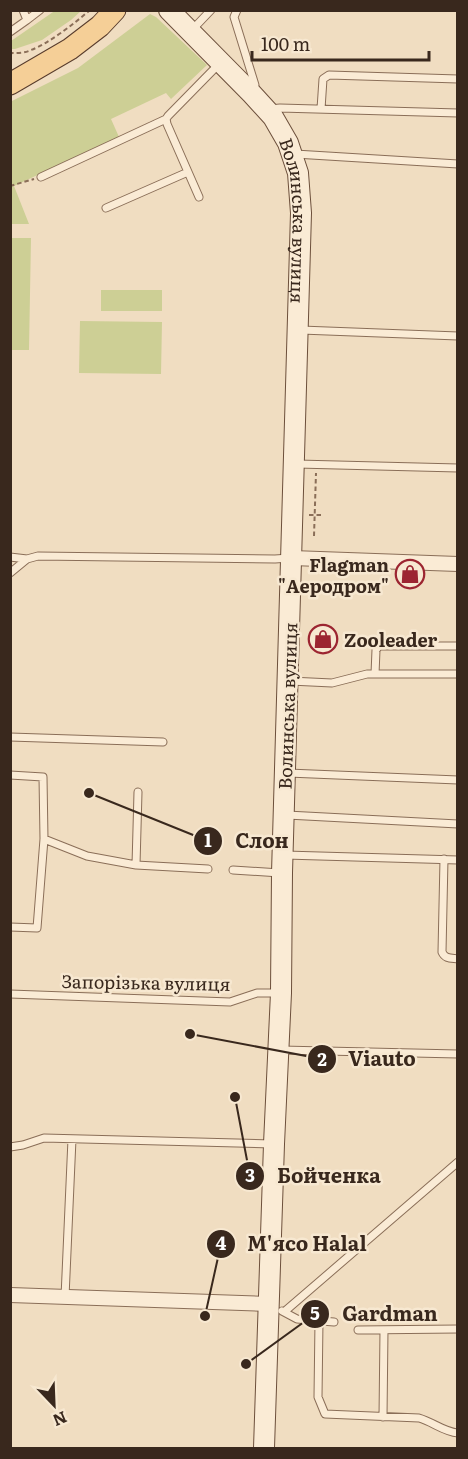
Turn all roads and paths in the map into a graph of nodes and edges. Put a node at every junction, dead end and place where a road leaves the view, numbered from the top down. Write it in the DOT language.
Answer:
graph roads {
  1 [pos="23,10"];
  2 [pos="40,10"];
  3 [pos="90,10"];
  4 [pos="116,10"];
  5 [pos="169,10"];
  6 [pos="211,10"];
  7 [pos="237,10"];
  8 [pos="27,20"];
  9 [pos="10,32"];
  10 [pos="190,32"];
  11 [pos="10,55"];
  12 [pos="221,62"];
  13 [pos="10,67"];
  14 [pos="40,67"];
  15 [pos="458,79"];
  16 [pos="10,84"];
  17 [pos="252,94"];
  18 [pos="321,109"];
  19 [pos="266,110"];
  20 [pos="458,113"];
  21 [pos="166,119"];
  22 [pos="291,154"];
  23 [pos="458,164"];
  24 [pos="188,172"];
  25 [pos="41,177"];
  26 [pos="10,186"];
  27 [pos="199,197"];
  28 [pos="106,208"];
  29 [pos="298,330"];
  30 [pos="458,336"];
  31 [pos="294,464"];
  32 [pos="316,464"];
  33 [pos="458,468"];
  34 [pos="309,515"];
  35 [pos="315,515"];
  36 [pos="321,515"];
  37 [pos="314,536"];
  38 [pos="10,557"];
  39 [pos="292,558"];
  40 [pos="27,559"];
  41 [pos="458,564"];
  42 [pos="10,573"];
  43 [pos="458,646"];
  44 [pos="375,674"];
  45 [pos="458,674"];
  46 [pos="288,681"];
  47 [pos="10,737"];
  48 [pos="163,742"];
  49 [pos="285,773"];
  50 [pos="10,775"];
  51 [pos="458,780"];
  52 [pos="138,792"];
  53 [pos="284,815"];
  54 [pos="458,824"];
  55 [pos="44,839"];
  56 [pos="444,859"];
  57 [pos="458,860"];
  58 [pos="283,864"];
  59 [pos="136,865"];
  60 [pos="208,869"];
  61 [pos="232,870"];
  62 [pos="10,927"];
  63 [pos="458,959"];
  64 [pos="281,993"];
  65 [pos="10,994"];
  66 [pos="278,1050"];
  67 [pos="458,1054"];
  68 [pos="72,1139"];
  69 [pos="274,1144"];
  70 [pos="10,1147"];
  71 [pos="458,1161"];
  72 [pos="10,1295"];
  73 [pos="65,1297"];
  74 [pos="277,1308"];
  75 [pos="319,1321"];
  76 [pos="334,1322"];
  77 [pos="458,1329"];
  78 [pos="358,1330"];
  79 [pos="384,1330"];
  80 [pos="383,1417"];
  81 [pos="458,1433"];
  82 [pos="264,1449"];
  1 -- 8 [label="lane"];
  2 -- 8 [label="lane"];
  3 -- 11 [label="path"];
  4 -- 14 [label="main road"];
  5 -- 10 [label="street, Волинська вулиця"];
  6 -- 10 [label="lane"];
  7 -- 17 [label="lane"];
  8 -- 9 [label="lane"];
  10 -- 12 [label="street, Волинська вулиця"];
  12 -- 17 [label="street, Волинська вулиця"];
  12 -- 21 [label="lane"];
  13 -- 14 [label="main road"];
  14 -- 16 [label="main road"];
  15 -- 18 [label="lane"];
  17 -- 19 [label="street, Волинська вулиця"];
  18 -- 19 [label="lane"];
  18 -- 20 [label="lane"];
  19 -- 22 [label="street, Волинська вулиця"];
  21 -- 24 [label="lane"];
  21 -- 25 [label="lane"];
  22 -- 23 [label="lane"];
  22 -- 29 [label="street, Волинська вулиця"];
  24 -- 27 [label="lane"];
  24 -- 28 [label="lane"];
  25 -- 26 [label="path"];
  29 -- 30 [label="lane"];
  29 -- 31 [label="street, Волинська вулиця"];
  31 -- 32 [label="lane"];
  31 -- 39 [label="street, Волинська вулиця"];
  32 -- 33 [label="lane"];
  32 -- 35 [label="path"];
  34 -- 35 [label="path"];
  35 -- 36 [label="path"];
  35 -- 37 [label="path"];
  38 -- 40 [label="lane"];
  39 -- 40 [label="lane"];
  39 -- 41 [label="street"];
  39 -- 46 [label="street, Волинська вулиця"];
  40 -- 42 [label="lane"];
  43 -- 44 [label="lane"];
  44 -- 45 [label="lane"];
  44 -- 46 [label="lane"];
  46 -- 49 [label="street, Волинська вулиця"];
  47 -- 48 [label="lane"];
  49 -- 51 [label="lane"];
  49 -- 53 [label="street, Волинська вулиця"];
  50 -- 55 [label="lane"];
  52 -- 59 [label="lane"];
  53 -- 54 [label="lane"];
  53 -- 58 [label="street, Волинська вулиця"];
  55 -- 59 [label="lane"];
  55 -- 62 [label="lane"];
  56 -- 57 [label="lane"];
  56 -- 58 [label="lane"];
  56 -- 63 [label="lane"];
  58 -- 61 [label="lane"];
  58 -- 64 [label="street, Волинська вулиця"];
  59 -- 60 [label="lane"];
  64 -- 65 [label="lane, Запорізька вулиця"];
  64 -- 66 [label="street, Волинська вулиця"];
  66 -- 67 [label="lane"];
  66 -- 69 [label="street, Волинська вулиця"];
  68 -- 69 [label="lane"];
  68 -- 70 [label="lane"];
  68 -- 73 [label="lane"];
  69 -- 74 [label="street, Волинська вулиця"];
  71 -- 74 [label="lane"];
  72 -- 73 [label="street"];
  73 -- 74 [label="street"];
  74 -- 75 [label="lane"];
  74 -- 82 [label="street, Волинська вулиця"];
  75 -- 76 [label="lane"];
  75 -- 80 [label="lane"];
  77 -- 79 [label="lane"];
  78 -- 79 [label="lane"];
  79 -- 80 [label="lane"];
  80 -- 81 [label="lane"];
}
